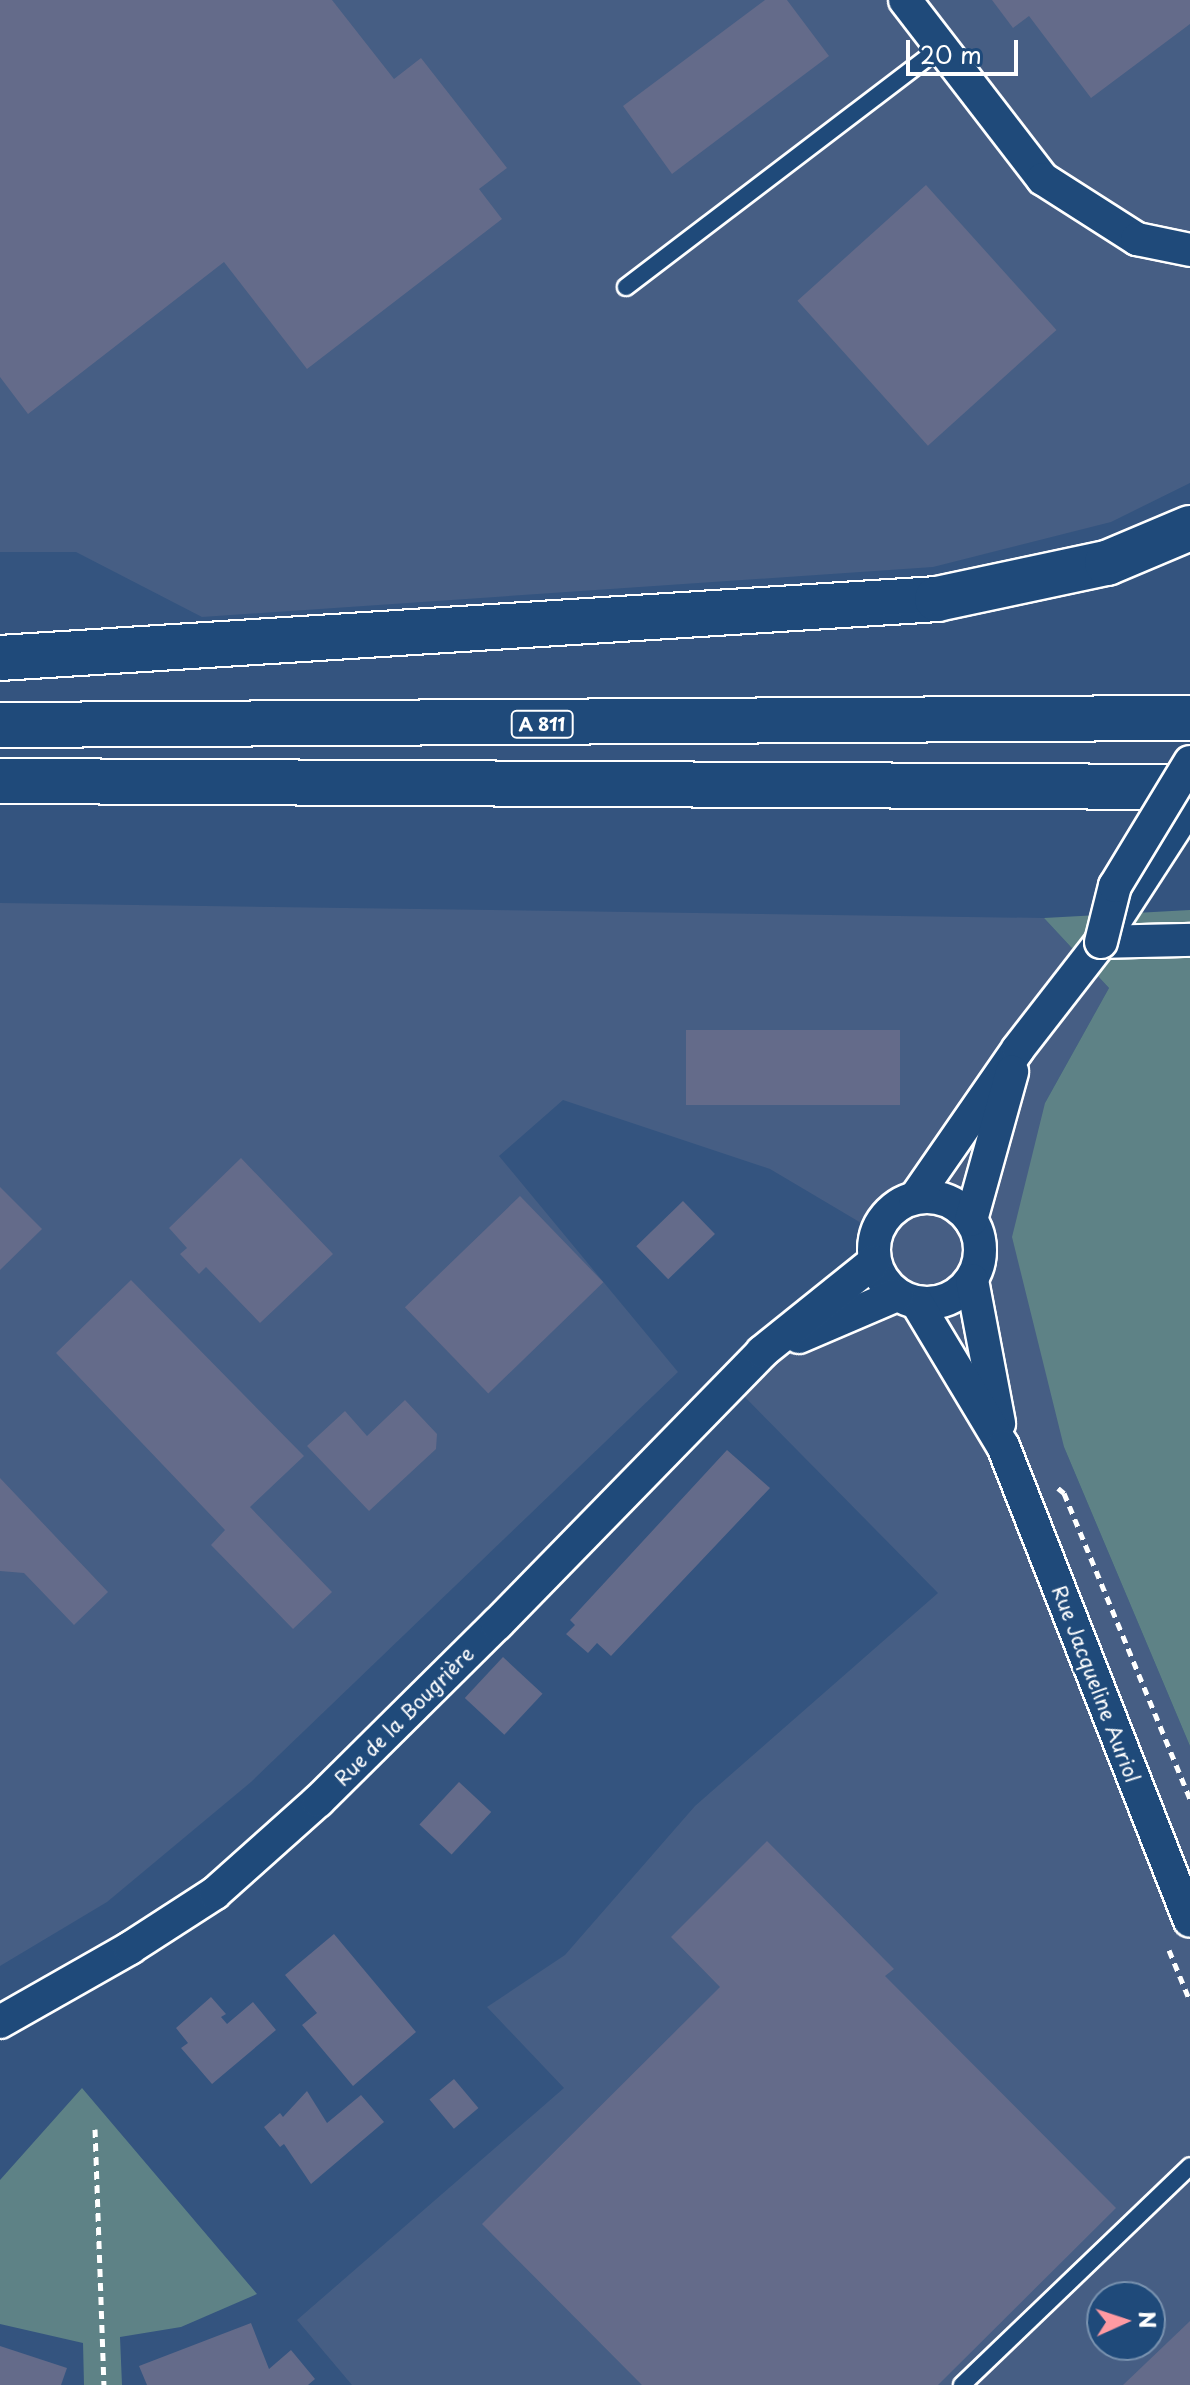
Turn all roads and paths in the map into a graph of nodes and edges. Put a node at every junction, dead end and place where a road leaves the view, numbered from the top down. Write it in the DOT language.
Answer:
graph roads {
  1 [pos="905,0"];
  2 [pos="940,48"];
  3 [pos="1190,250"];
  4 [pos="626,287"];
  5 [pos="1190,528"];
  6 [pos="0,658"];
  7 [pos="1190,718"];
  8 [pos="0,725"];
  9 [pos="1190,762"];
  10 [pos="0,781"];
  11 [pos="1190,787"];
  12 [pos="1190,805"];
  13 [pos="1190,940"];
  14 [pos="1101,942"];
  15 [pos="1018,1049"];
  16 [pos="915,1198"];
  17 [pos="971,1220"];
  18 [pos="874,1262"];
  19 [pos="972,1280"];
  20 [pos="907,1299"];
  21 [pos="762,1352"];
  22 [pos="1003,1446"];
  23 [pos="1190,1921"];
  24 [pos="0,2022"];
  25 [pos="95,2129"];
  26 [pos="1190,2166"];
  27 [pos="104,2385"];
  28 [pos="962,2385"];
  1 -- 2 [label="street"];
  2 -- 3 [label="street"];
  2 -- 4 [label="lane"];
  5 -- 6 [label="highway"];
  7 -- 8 [label="highway, A 811"];
  9 -- 14 [label="street, bridge"];
  10 -- 11 [label="highway"];
  12 -- 14 [label="street"];
  13 -- 14 [label="street"];
  14 -- 15 [label="street"];
  15 -- 16 [label="street"];
  15 -- 17 [label="street"];
  16 -- 17 [label="street"];
  16 -- 18 [label="street"];
  17 -- 19 [label="street"];
  18 -- 20 [label="street"];
  18 -- 21 [label="street, Rue de la Bougrière"];
  19 -- 20 [label="street"];
  19 -- 22 [label="street, Rue Jacqueline Auriol"];
  20 -- 21 [label="street, Rue de la Bougrière"];
  20 -- 22 [label="street, Rue Jacqueline Auriol"];
  21 -- 24 [label="street, Rue de la Bougrière"];
  22 -- 23 [label="street, Rue Jacqueline Auriol"];
  25 -- 27 [label="path"];
  26 -- 28 [label="lane"];
}
